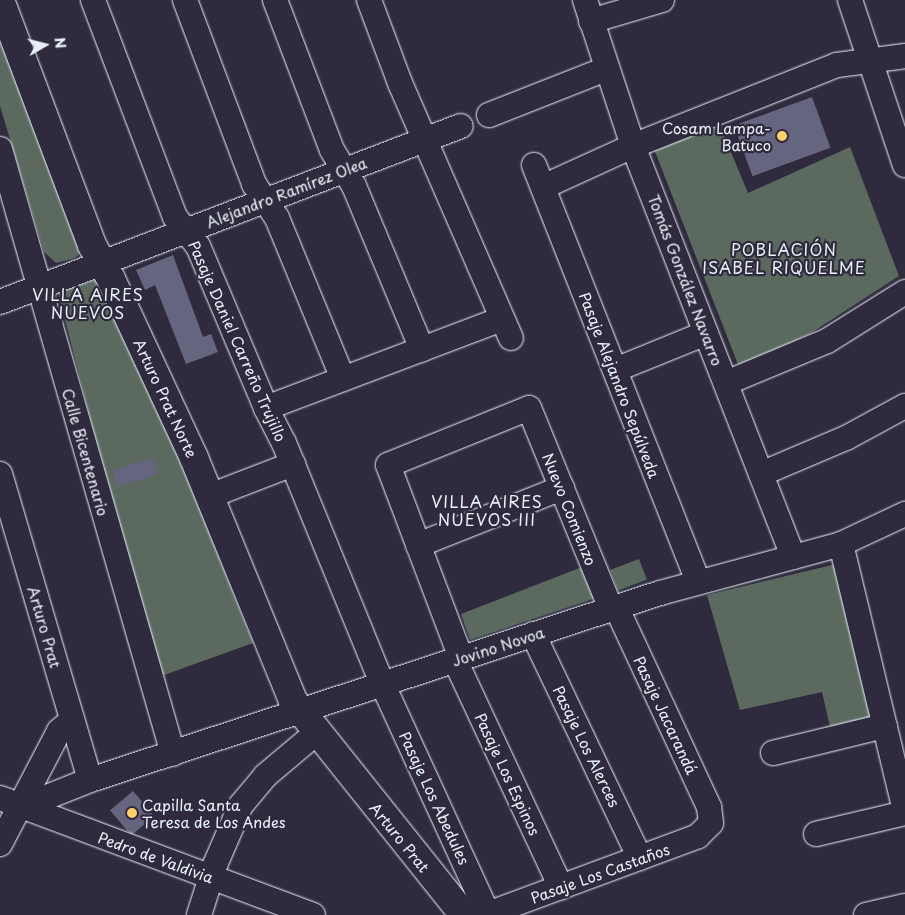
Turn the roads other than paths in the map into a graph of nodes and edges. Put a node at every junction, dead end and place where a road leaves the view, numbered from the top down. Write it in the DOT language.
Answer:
graph roads {
  1 [pos="0,0"];
  2 [pos="93,0"];
  3 [pos="185,0"];
  4 [pos="275,0"];
  5 [pos="368,0"];
  6 [pos="662,0"];
  7 [pos="850,0"];
  8 [pos="588,10"];
  9 [pos="905,56"];
  10 [pos="869,58"];
  11 [pos="606,69"];
  12 [pos="490,115"];
  13 [pos="461,126"];
  14 [pos="425,139"];
  15 [pos="633,146"];
  16 [pos="0,149"];
  17 [pos="534,165"];
  18 [pos="905,165"];
  19 [pos="345,170"];
  20 [pos="543,187"];
  21 [pos="265,200"];
  22 [pos="186,230"];
  23 [pos="102,262"];
  24 [pos="39,287"];
  25 [pos="905,292"];
  26 [pos="0,302"];
  27 [pos="706,333"];
  28 [pos="422,349"];
  29 [pos="615,370"];
  30 [pos="343,379"];
  31 [pos="726,383"];
  32 [pos="905,406"];
  33 [pos="266,408"];
  34 [pos="293,464"];
  35 [pos="0,474"];
  36 [pos="761,474"];
  37 [pos="562,488"];
  38 [pos="210,496"];
  39 [pos="905,514"];
  40 [pos="841,544"];
  41 [pos="418,545"];
  42 [pos="0,547"];
  43 [pos="24,556"];
  44 [pos="793,558"];
  45 [pos="698,582"];
  46 [pos="614,608"];
  47 [pos="533,634"];
  48 [pos="458,659"];
  49 [pos="382,683"];
  50 [pos="72,720"];
  51 [pos="308,723"];
  52 [pos="885,726"];
  53 [pos="773,753"];
  54 [pos="173,754"];
  55 [pos="90,780"];
  56 [pos="11,802"];
  57 [pos="905,812"];
  58 [pos="711,823"];
  59 [pos="816,834"];
  60 [pos="0,844"];
  61 [pos="640,858"];
  62 [pos="212,877"];
  63 [pos="561,887"];
  64 [pos="905,906"];
  65 [pos="199,915"];
  66 [pos="313,915"];
  67 [pos="479,915"];
  68 [pos="866,915"];
  1 -- 23 [label="main road, Arturo Prat Norte"];
  2 -- 22 [label="street, Pasaje Daniel Carreño Trujillo"];
  3 -- 21 [label="street"];
  4 -- 19 [label="street"];
  5 -- 14 [label="street"];
  6 -- 8 [label="street"];
  7 -- 10 [label="street"];
  8 -- 11 [label="street, Tomás González Navarro"];
  9 -- 10 [label="street"];
  10 -- 15 [label="street"];
  10 -- 18 [label="street"];
  11 -- 12 [label="street"];
  11 -- 15 [label="street, Tomás González Navarro"];
  13 -- 14 [label="street, Alejandro Ramírez Olea"];
  14 -- 19 [label="street, Alejandro Ramírez Olea"];
  14 -- 28 [label="street"];
  15 -- 20 [label="street"];
  15 -- 27 [label="street, Tomás González Navarro"];
  16 -- 24 [label="street, Calle Bicentenario"];
  17 -- 20 [label="street, Pasaje Alejandro Sepúlveda"];
  19 -- 21 [label="street, Alejandro Ramírez Olea"];
  19 -- 28 [label="street"];
  20 -- 29 [label="street, Pasaje Alejandro Sepúlveda"];
  21 -- 22 [label="street, Alejandro Ramírez Olea"];
  21 -- 30 [label="street"];
  22 -- 23 [label="street, Alejandro Ramírez Olea"];
  22 -- 33 [label="street, Pasaje Daniel Carreño Trujillo"];
  23 -- 24 [label="street, Alejandro Ramírez Olea"];
  23 -- 38 [label="main road, Arturo Prat Norte"];
  24 -- 26 [label="street, Alejandro Ramírez Olea"];
  24 -- 54 [label="street, Calle Bicentenario"];
  25 -- 31 [label="street"];
  27 -- 29 [label="street"];
  27 -- 31 [label="street, Tomás González Navarro"];
  28 -- 30 [label="street"];
  29 -- 45 [label="street, Pasaje Alejandro Sepúlveda"];
  30 -- 33 [label="street"];
  31 -- 36 [label="street, Tomás González Navarro"];
  32 -- 36 [label="street"];
  33 -- 34 [label="street, Pasaje Daniel Carreño Trujillo"];
  34 -- 38 [label="street"];
  34 -- 49 [label="street, Pasaje Daniel Carreño Trujillo"];
  35 -- 43 [label="street, Arturo Prat"];
  36 -- 44 [label="street, Tomás González Navarro"];
  37 -- 41 [label="street"];
  37 -- 41 [label="street, Nuevo Comienzo"];
  37 -- 46 [label="street, Nuevo Comienzo"];
  38 -- 51 [label="main road, Arturo Prat Norte"];
  39 -- 40 [label="street, Jovino Novoa"];
  40 -- 44 [label="street, Jovino Novoa"];
  40 -- 52 [label="street"];
  41 -- 48 [label="street"];
  42 -- 43 [label="street"];
  43 -- 50 [label="street, Arturo Prat"];
  44 -- 45 [label="street, Jovino Novoa"];
  45 -- 46 [label="street, Jovino Novoa"];
  46 -- 47 [label="street, Jovino Novoa"];
  46 -- 58 [label="street, Pasaje Jacarandá"];
  47 -- 48 [label="street, Jovino Novoa"];
  47 -- 61 [label="street, Pasaje Los Alerces"];
  48 -- 49 [label="street, Jovino Novoa"];
  48 -- 63 [label="street, Pasaje Los Espinos"];
  49 -- 51 [label="street, Jovino Novoa"];
  49 -- 67 [label="street, Pasaje Los Abedules"];
  50 -- 55 [label="street, Arturo Prat"];
  50 -- 56 [label="street"];
  51 -- 54 [label="street, Jovino Novoa"];
  51 -- 62 [label="street"];
  51 -- 67 [label="main road, Arturo Prat"];
  52 -- 53 [label="street"];
  52 -- 57 [label="street"];
  54 -- 55 [label="street, Jovino Novoa"];
  55 -- 56 [label="street, Jovino Novoa"];
  56 -- 60 [label="street"];
  56 -- 62 [label="street, Pedro de Valdivia"];
  57 -- 59 [label="street"];
  58 -- 61 [label="street, Pasaje Los Castaños"];
  61 -- 63 [label="street, Pasaje Los Castaños"];
  62 -- 65 [label="street"];
  62 -- 66 [label="street, Pedro de Valdivia"];
  63 -- 67 [label="street, Pasaje Los Castaños"];
  64 -- 68 [label="street"];
}
